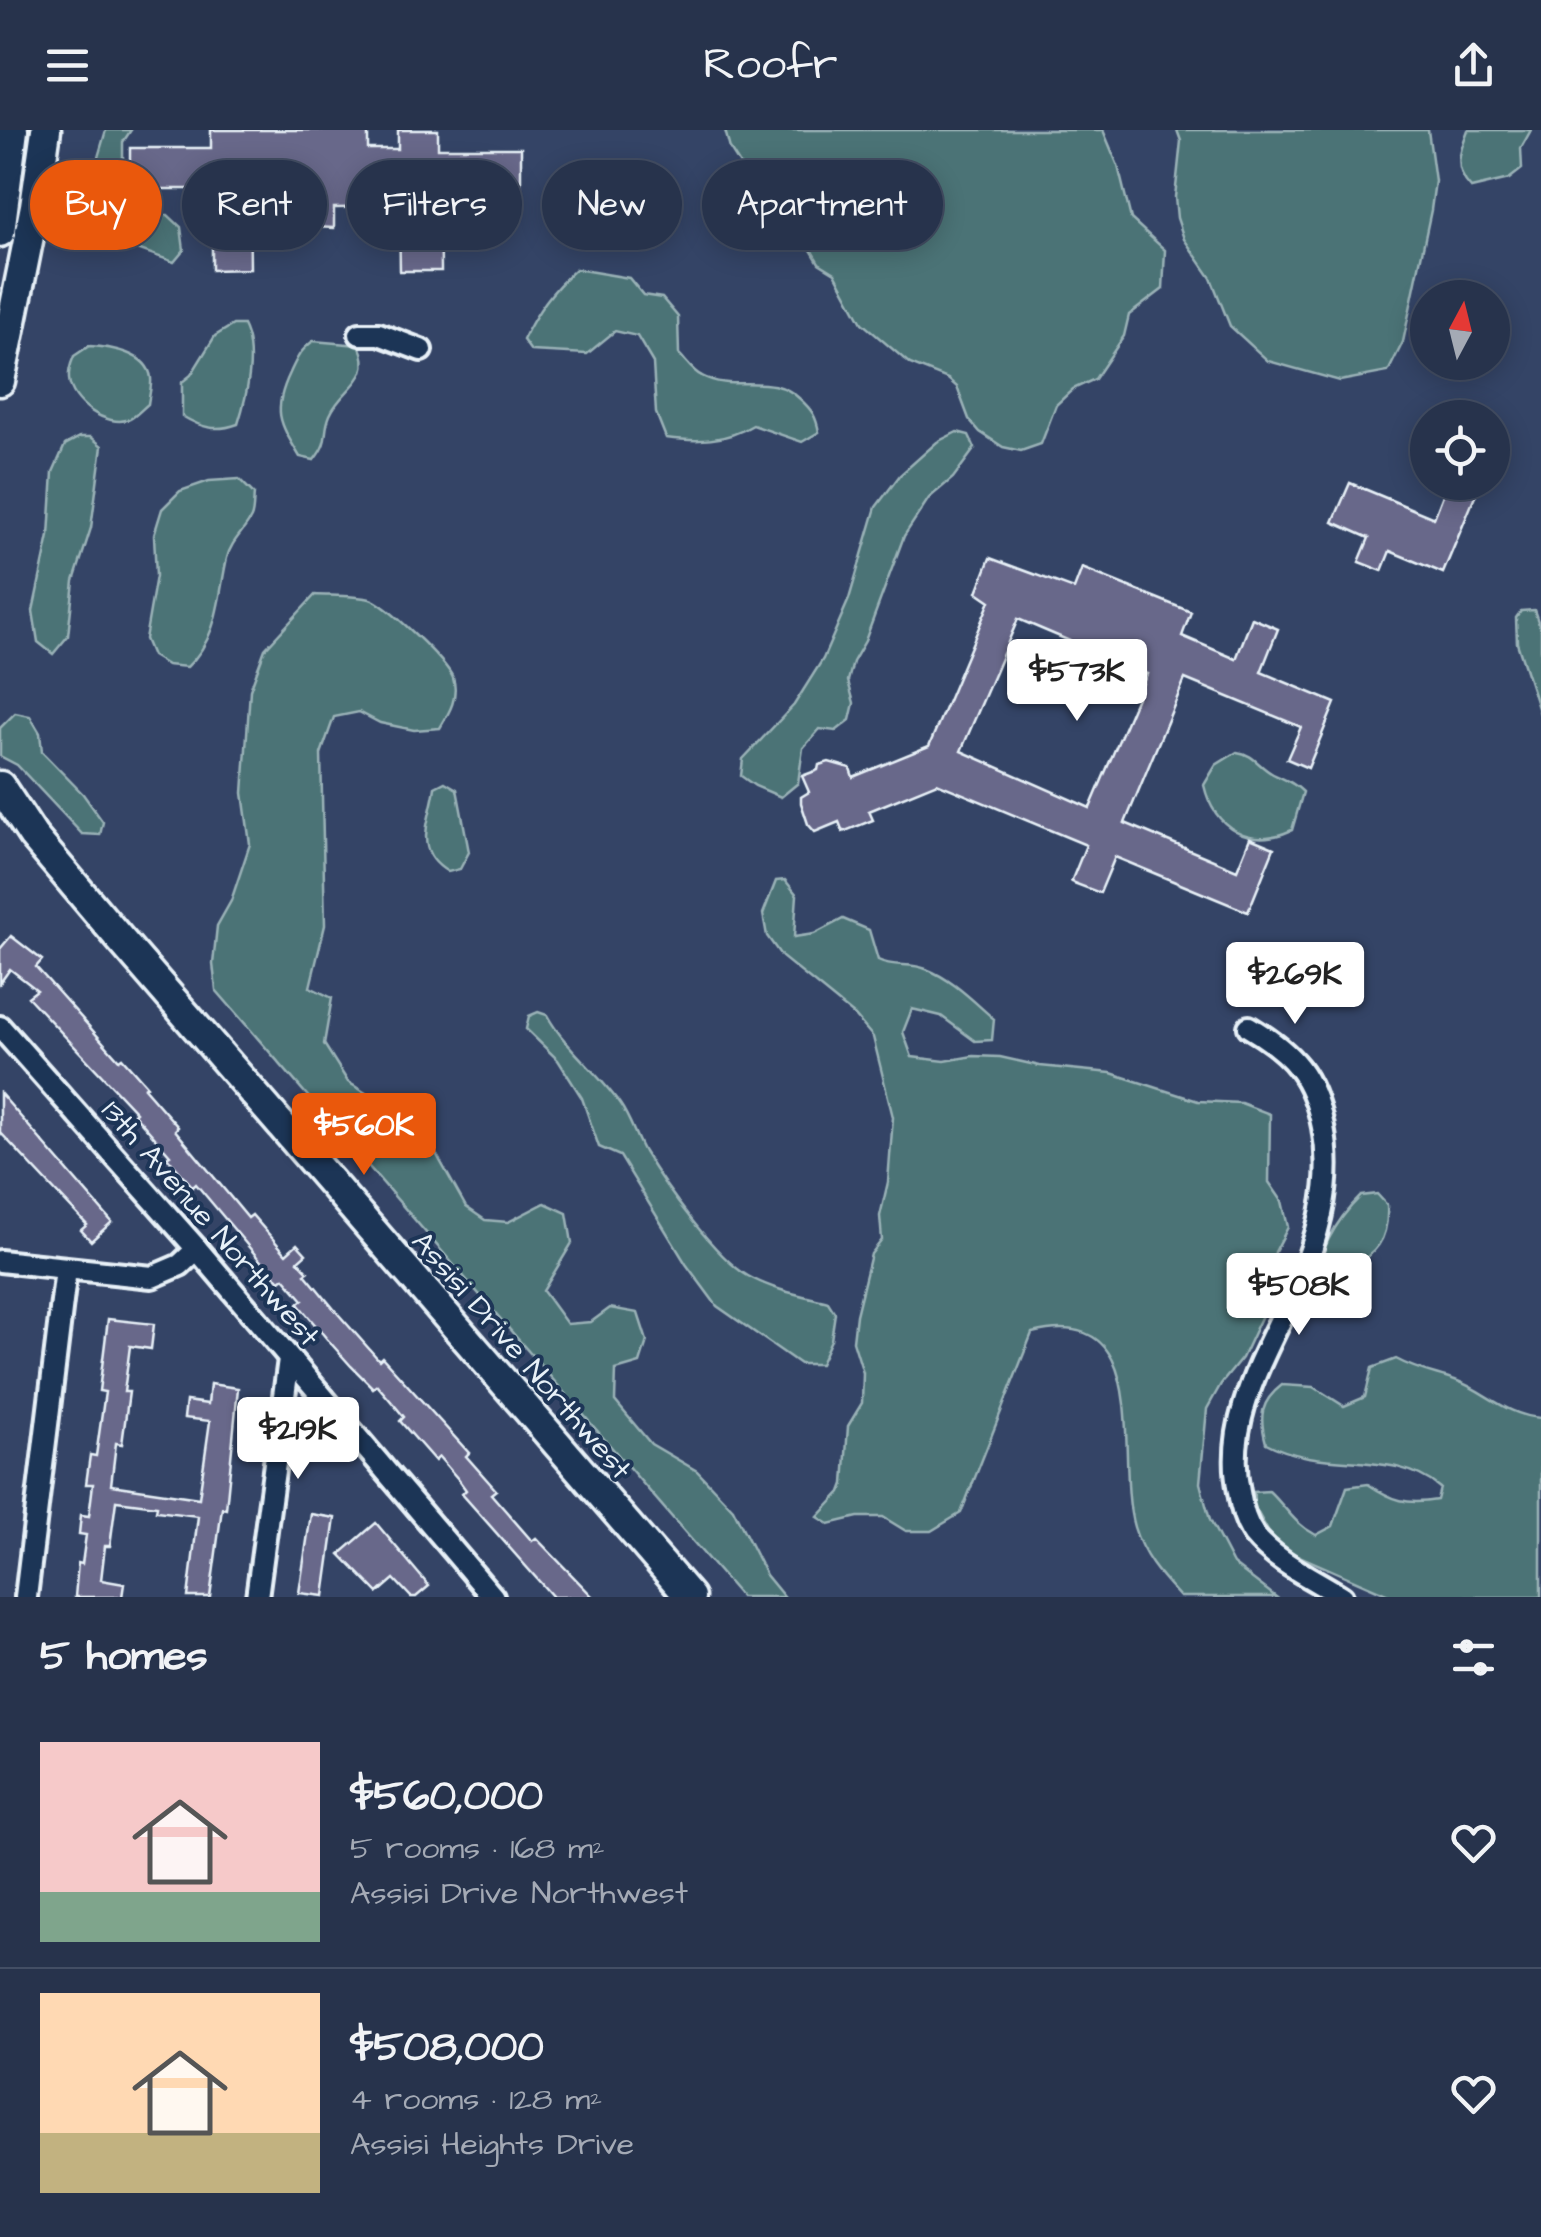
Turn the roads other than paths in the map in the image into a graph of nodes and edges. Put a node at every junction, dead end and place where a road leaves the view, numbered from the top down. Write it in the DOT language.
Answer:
graph roads {
  1 [pos="13,130"];
  2 [pos="46,130"];
  3 [pos="0,232"];
  4 [pos="360,334"];
  5 [pos="421,350"];
  6 [pos="0,381"];
  7 [pos="0,786"];
  8 [pos="0,1027"];
  9 [pos="1249,1027"];
  10 [pos="197,1249"];
  11 [pos="0,1261"];
  12 [pos="66,1269"];
  13 [pos="289,1359"];
  14 [pos="488,1594"];
  15 [pos="26,1597"];
  16 [pos="257,1597"];
  17 [pos="690,1597"];
  18 [pos="1342,1597"];
  1 -- 3 [label="main road"];
  2 -- 6 [label="main road"];
  4 -- 5 [label="street"];
  7 -- 17 [label="main road, Assisi Drive Northwest"];
  8 -- 10 [label="street, 13th Avenue Northwest"];
  9 -- 18 [label="street"];
  10 -- 12 [label="street"];
  10 -- 13 [label="street, 13th Avenue Northwest"];
  11 -- 12 [label="street"];
  12 -- 15 [label="street"];
  13 -- 14 [label="street, 13th Avenue Northwest"];
  13 -- 16 [label="street"];
}
